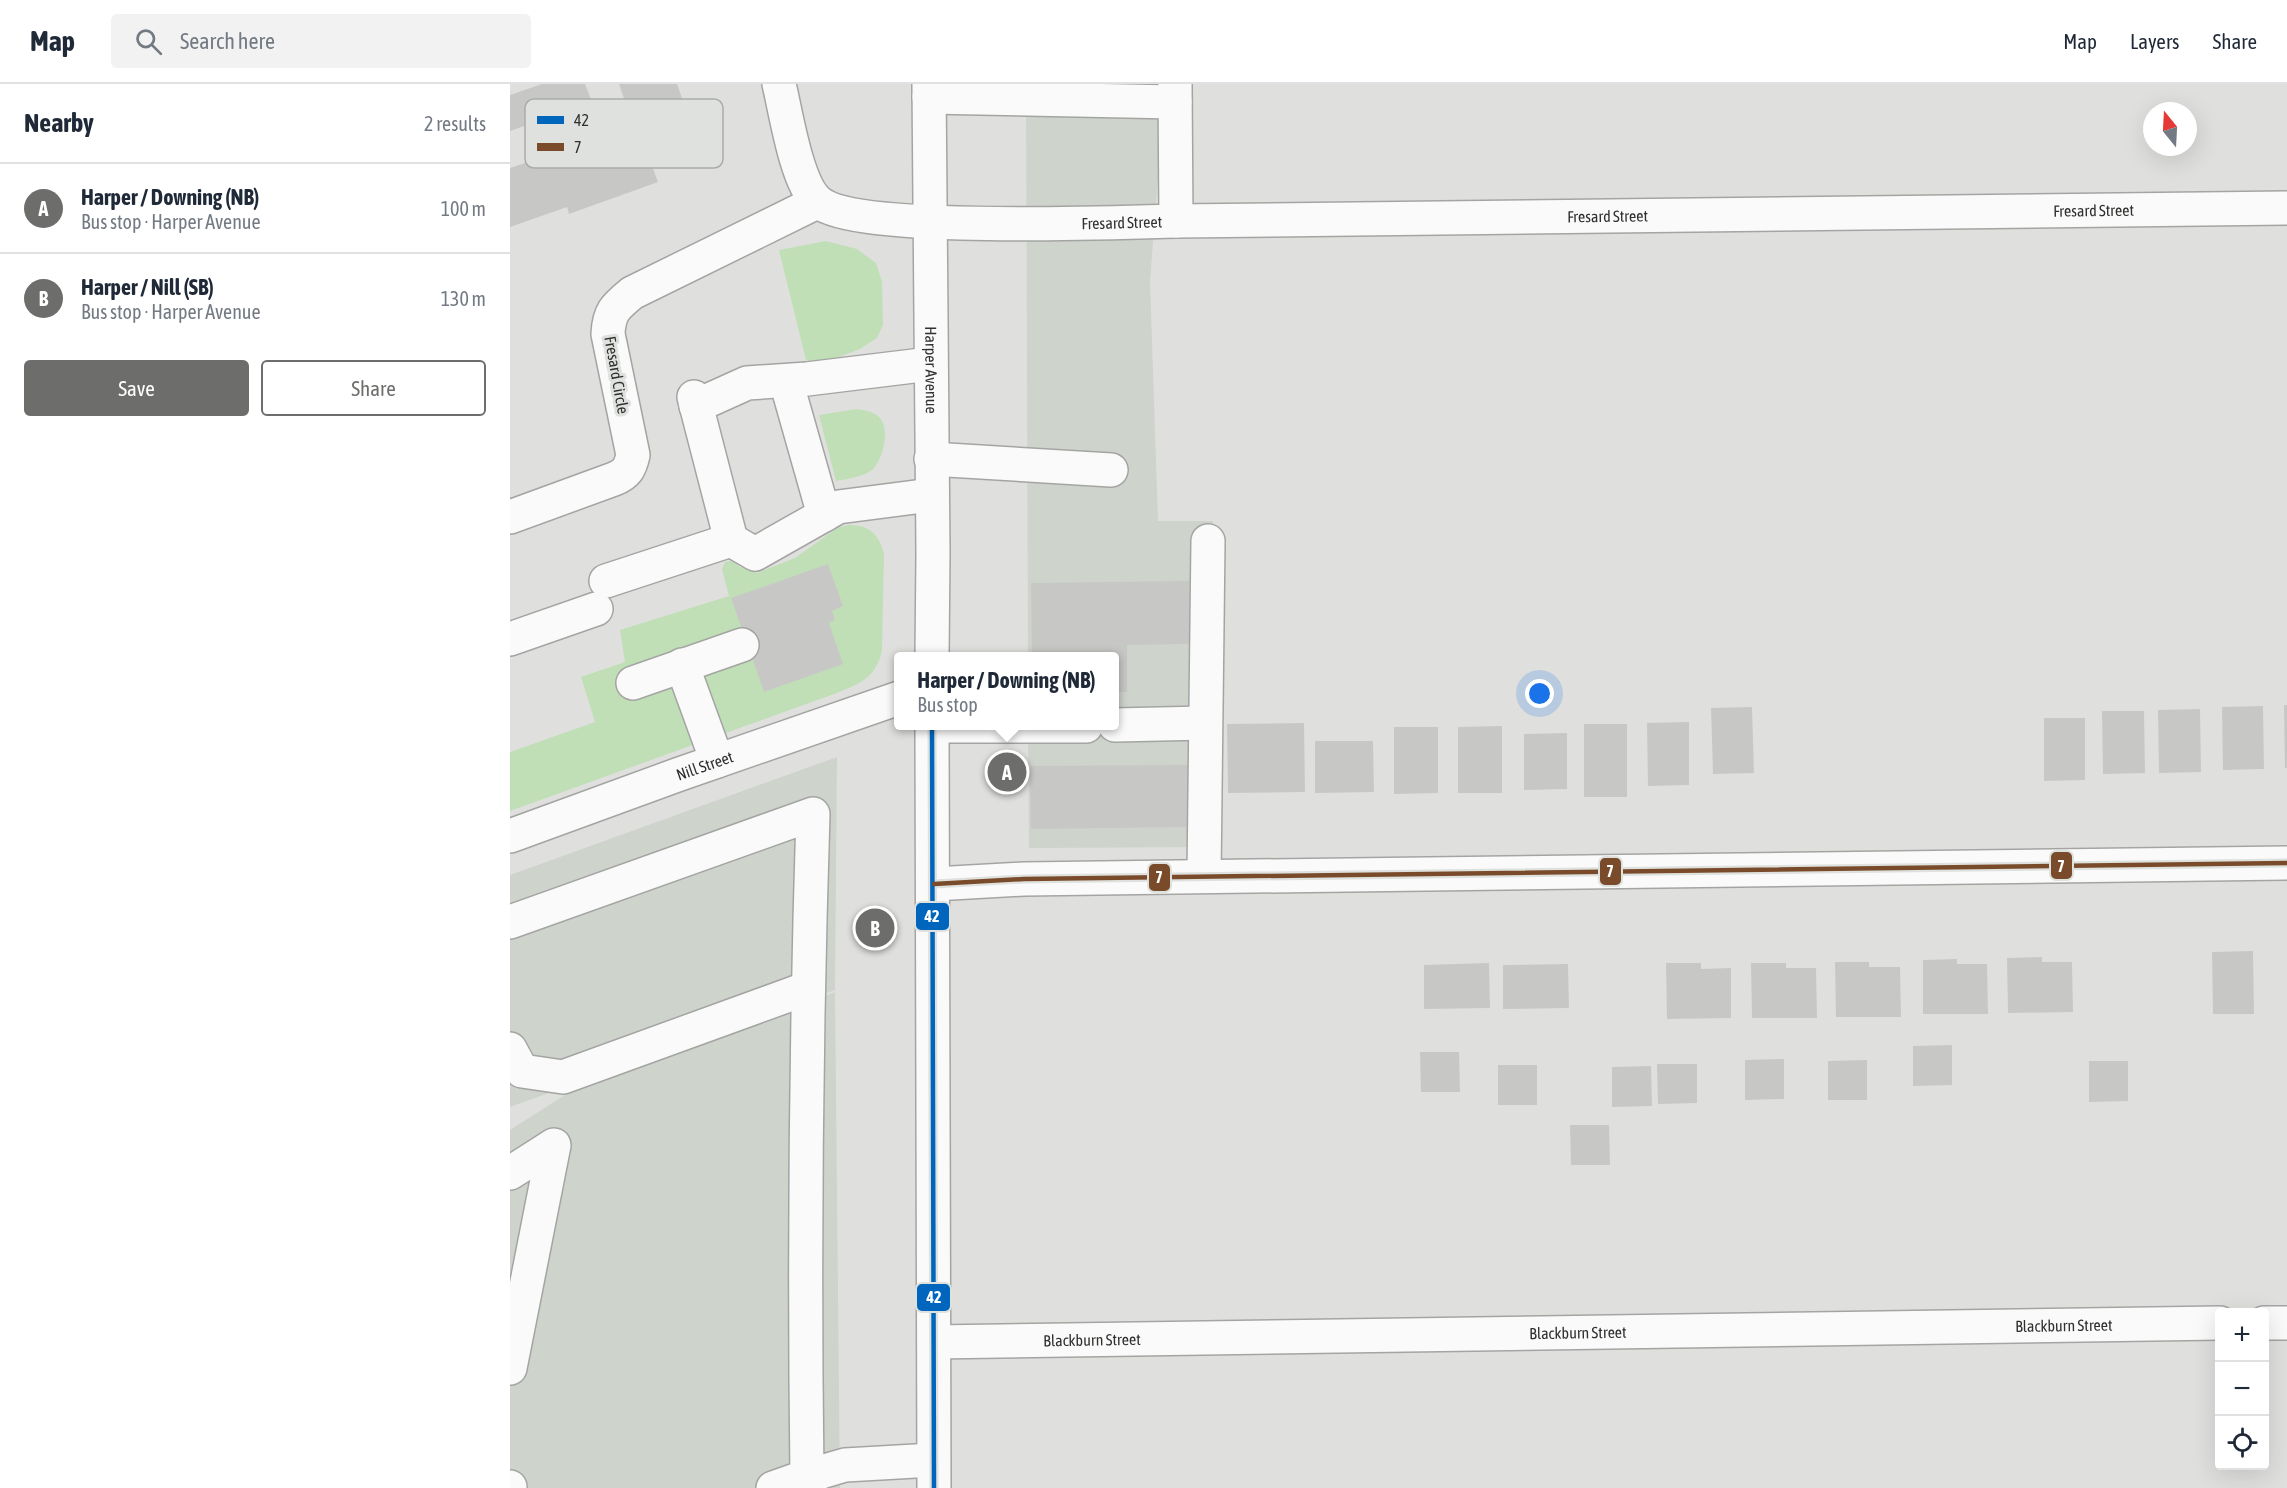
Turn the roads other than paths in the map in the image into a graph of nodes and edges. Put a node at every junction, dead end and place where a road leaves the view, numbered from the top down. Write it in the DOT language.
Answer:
graph roads {
  1 [pos="779,84"];
  2 [pos="929,90"];
  3 [pos="1175,93"];
  4 [pos="817,202"];
  5 [pos="2287,208"];
  6 [pos="1176,221"];
  7 [pos="930,222"];
  8 [pos="930,364"];
  9 [pos="786,381"];
  10 [pos="931,459"];
  11 [pos="1111,470"];
  12 [pos="932,495"];
  13 [pos="824,515"];
  14 [pos="510,517"];
  15 [pos="730,540"];
  16 [pos="1208,541"];
  17 [pos="510,639"];
  18 [pos="742,645"];
  19 [pos="932,652"];
  20 [pos="682,665"];
  21 [pos="633,683"];
  22 [pos="894,700"];
  23 [pos="1205,723"];
  24 [pos="1119,725"];
  25 [pos="932,730"];
  26 [pos="717,761"];
  27 [pos="510,836"];
  28 [pos="2287,863"];
  29 [pos="1204,876"];
  30 [pos="934,884"];
  31 [pos="510,922"];
  32 [pos="808,988"];
  33 [pos="510,1049"];
  34 [pos="510,1173"];
  35 [pos="2215,1323"];
  36 [pos="2269,1323"];
  37 [pos="2287,1323"];
  38 [pos="934,1342"];
  39 [pos="510,1368"];
  40 [pos="934,1474"];
  41 [pos="809,1482"];
  42 [pos="773,1488"];
  1 -- 4 [label="street"];
  2 -- 3 [label="street"];
  2 -- 7 [label="street, Harper Avenue"];
  3 -- 6 [label="street"];
  4 -- 7 [label="street, Fresard Street"];
  4 -- 14 [label="street, Fresard Circle"];
  5 -- 6 [label="street, Fresard Street"];
  6 -- 7 [label="street, Fresard Street"];
  7 -- 8 [label="street, Harper Avenue"];
  8 -- 9 [label="street"];
  8 -- 10 [label="street, Harper Avenue"];
  9 -- 13 [label="street"];
  9 -- 15 [label="street"];
  10 -- 11 [label="street"];
  10 -- 12 [label="street, Harper Avenue"];
  12 -- 13 [label="street"];
  12 -- 19 [label="street, Harper Avenue"];
  13 -- 15 [label="street"];
  15 -- 17 [label="street"];
  16 -- 23 [label="street"];
  18 -- 20 [label="street"];
  20 -- 21 [label="street"];
  20 -- 26 [label="street"];
  22 -- 26 [label="street, Nill Street"];
  23 -- 24 [label="street"];
  23 -- 29 [label="street"];
  25 -- 30 [label="street"];
  26 -- 27 [label="street, Nill Street"];
  28 -- 29 [label="street"];
  29 -- 30 [label="street"];
  30 -- 38 [label="street"];
  31 -- 32 [label="street"];
  32 -- 33 [label="street"];
  32 -- 41 [label="street"];
  34 -- 39 [label="street"];
  35 -- 38 [label="street, Blackburn Street"];
  36 -- 37 [label="street"];
  38 -- 40 [label="street"];
  40 -- 41 [label="street"];
  41 -- 42 [label="street"];
}
